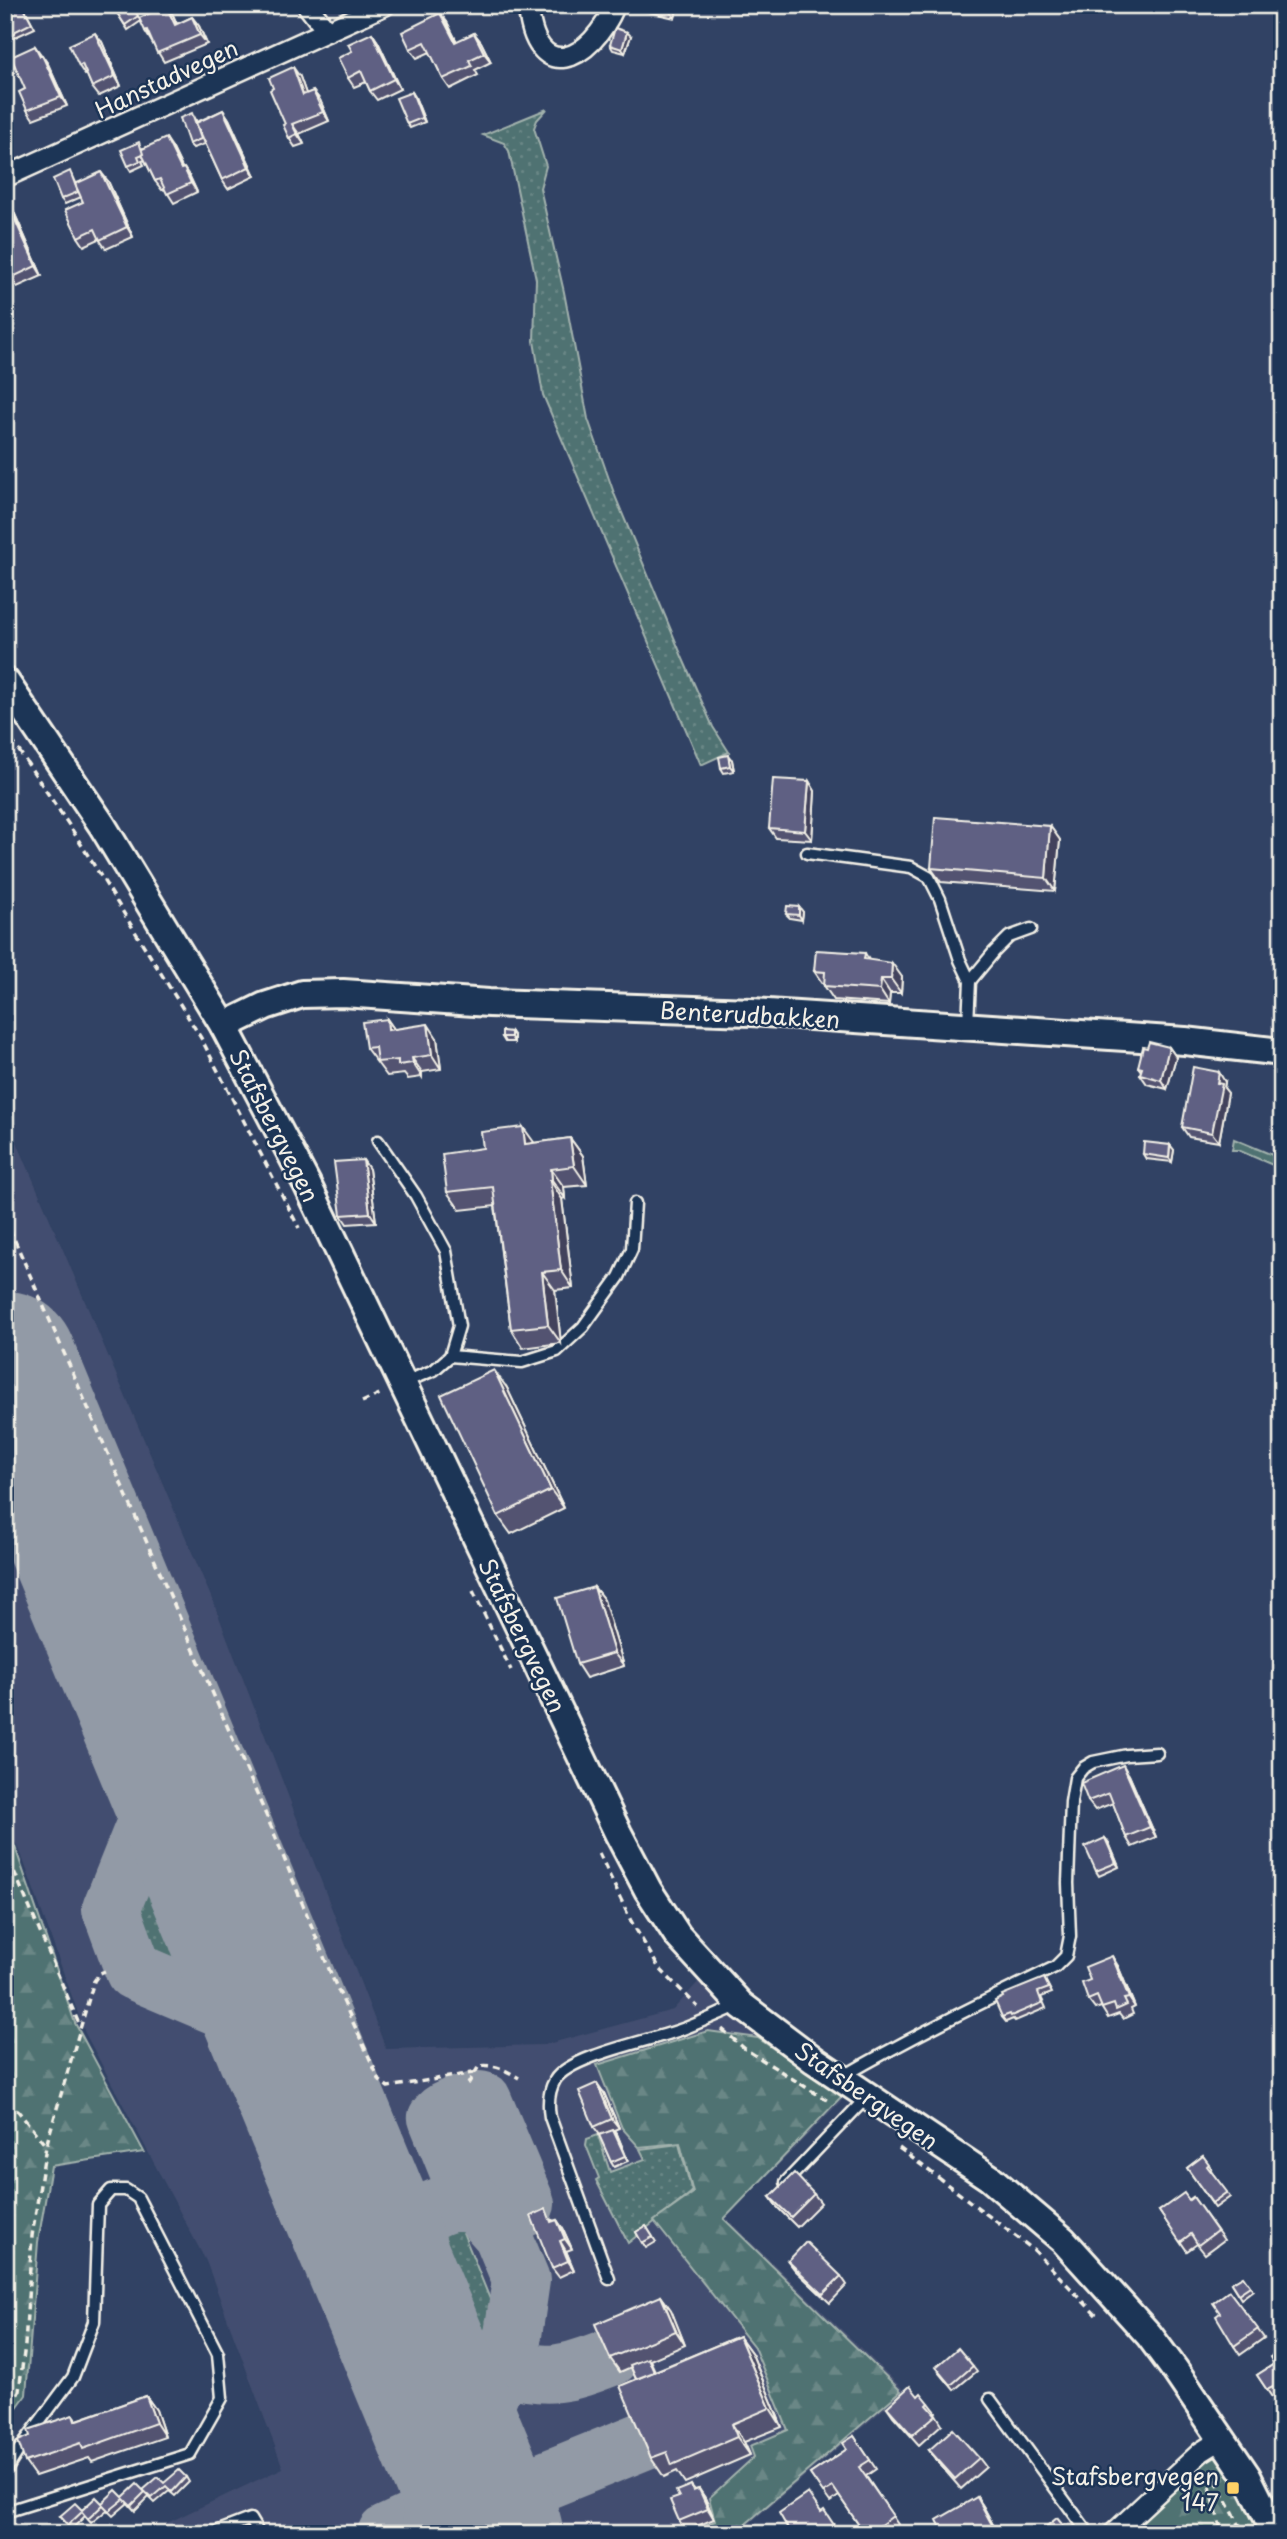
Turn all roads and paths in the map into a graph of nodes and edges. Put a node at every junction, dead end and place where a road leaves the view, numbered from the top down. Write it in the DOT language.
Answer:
graph roads {
  1 [pos="307,5"];
  2 [pos="385,5"];
  3 [pos="528,5"];
  4 [pos="615,5"];
  5 [pos="327,31"];
  6 [pos="5,177"];
  7 [pos="5,681"];
  8 [pos="5,730"];
  9 [pos="807,853"];
  10 [pos="1031,929"];
  11 [pos="970,981"];
  12 [pos="224,1026"];
  13 [pos="968,1028"];
  14 [pos="1282,1052"];
  15 [pos="378,1141"];
  16 [pos="635,1203"];
  17 [pos="5,1218"];
  18 [pos="305,1239"];
  19 [pos="450,1356"];
  20 [pos="401,1383"];
  21 [pos="473,1590"];
  22 [pos="513,1674"];
  23 [pos="1157,1753"];
  24 [pos="598,1849"];
  25 [pos="5,1850"];
  26 [pos="105,1971"];
  27 [pos="741,2005"];
  28 [pos="710,2018"];
  29 [pos="80,2026"];
  30 [pos="473,2073"];
  31 [pos="519,2078"];
  32 [pos="841,2078"];
  33 [pos="468,2084"];
  34 [pos="5,2105"];
  35 [pos="860,2106"];
  36 [pos="891,2143"];
  37 [pos="46,2146"];
  38 [pos="776,2192"];
  39 [pos="609,2279"];
  40 [pos="1102,2322"];
  41 [pos="990,2399"];
  42 [pos="5,2414"];
  43 [pos="1212,2445"];
  44 [pos="5,2472"];
  45 [pos="5,2512"];
  46 [pos="211,2534"];
  47 [pos="259,2534"];
  48 [pos="1089,2534"];
  49 [pos="1113,2534"];
  50 [pos="1222,2534"];
  51 [pos="1244,2534"];
  52 [pos="1276,2534"];
  1 -- 5 [label="street"];
  2 -- 5 [label="street, Hanstadvegen"];
  3 -- 4 [label="street"];
  5 -- 6 [label="street, Hanstadvegen"];
  7 -- 12 [label="main road, Stafsbergvegen"];
  8 -- 18 [label="path"];
  9 -- 11 [label="lane"];
  10 -- 11 [label="lane"];
  11 -- 13 [label="lane"];
  12 -- 13 [label="main road, Benterudbakken"];
  12 -- 20 [label="main road, Stafsbergvegen"];
  13 -- 14 [label="main road, Benterudbakken"];
  15 -- 19 [label="lane"];
  16 -- 19 [label="lane"];
  17 -- 30 [label="path"];
  19 -- 20 [label="lane"];
  20 -- 27 [label="main road, Stafsbergvegen"];
  21 -- 22 [label="path"];
  23 -- 32 [label="lane"];
  24 -- 28 [label="path"];
  25 -- 29 [label="path"];
  26 -- 29 [label="path"];
  27 -- 28 [label="lane"];
  27 -- 32 [label="main road, Stafsbergvegen"];
  28 -- 35 [label="path"];
  28 -- 39 [label="lane"];
  29 -- 37 [label="path"];
  30 -- 31 [label="path"];
  30 -- 33 [label="path"];
  32 -- 35 [label="main road, Stafsbergvegen"];
  34 -- 37 [label="path"];
  35 -- 38 [label="lane"];
  35 -- 43 [label="main road, Stafsbergvegen"];
  36 -- 40 [label="path"];
  37 -- 42 [label="path"];
  41 -- 48 [label="lane"];
  43 -- 49 [label="street"];
  43 -- 50 [label="path"];
  43 -- 51 [label="path"];
  43 -- 52 [label="main road, Stafsbergvegen"];
  44 -- 45 [label="lane"];
  46 -- 47 [label="lane"];
}
